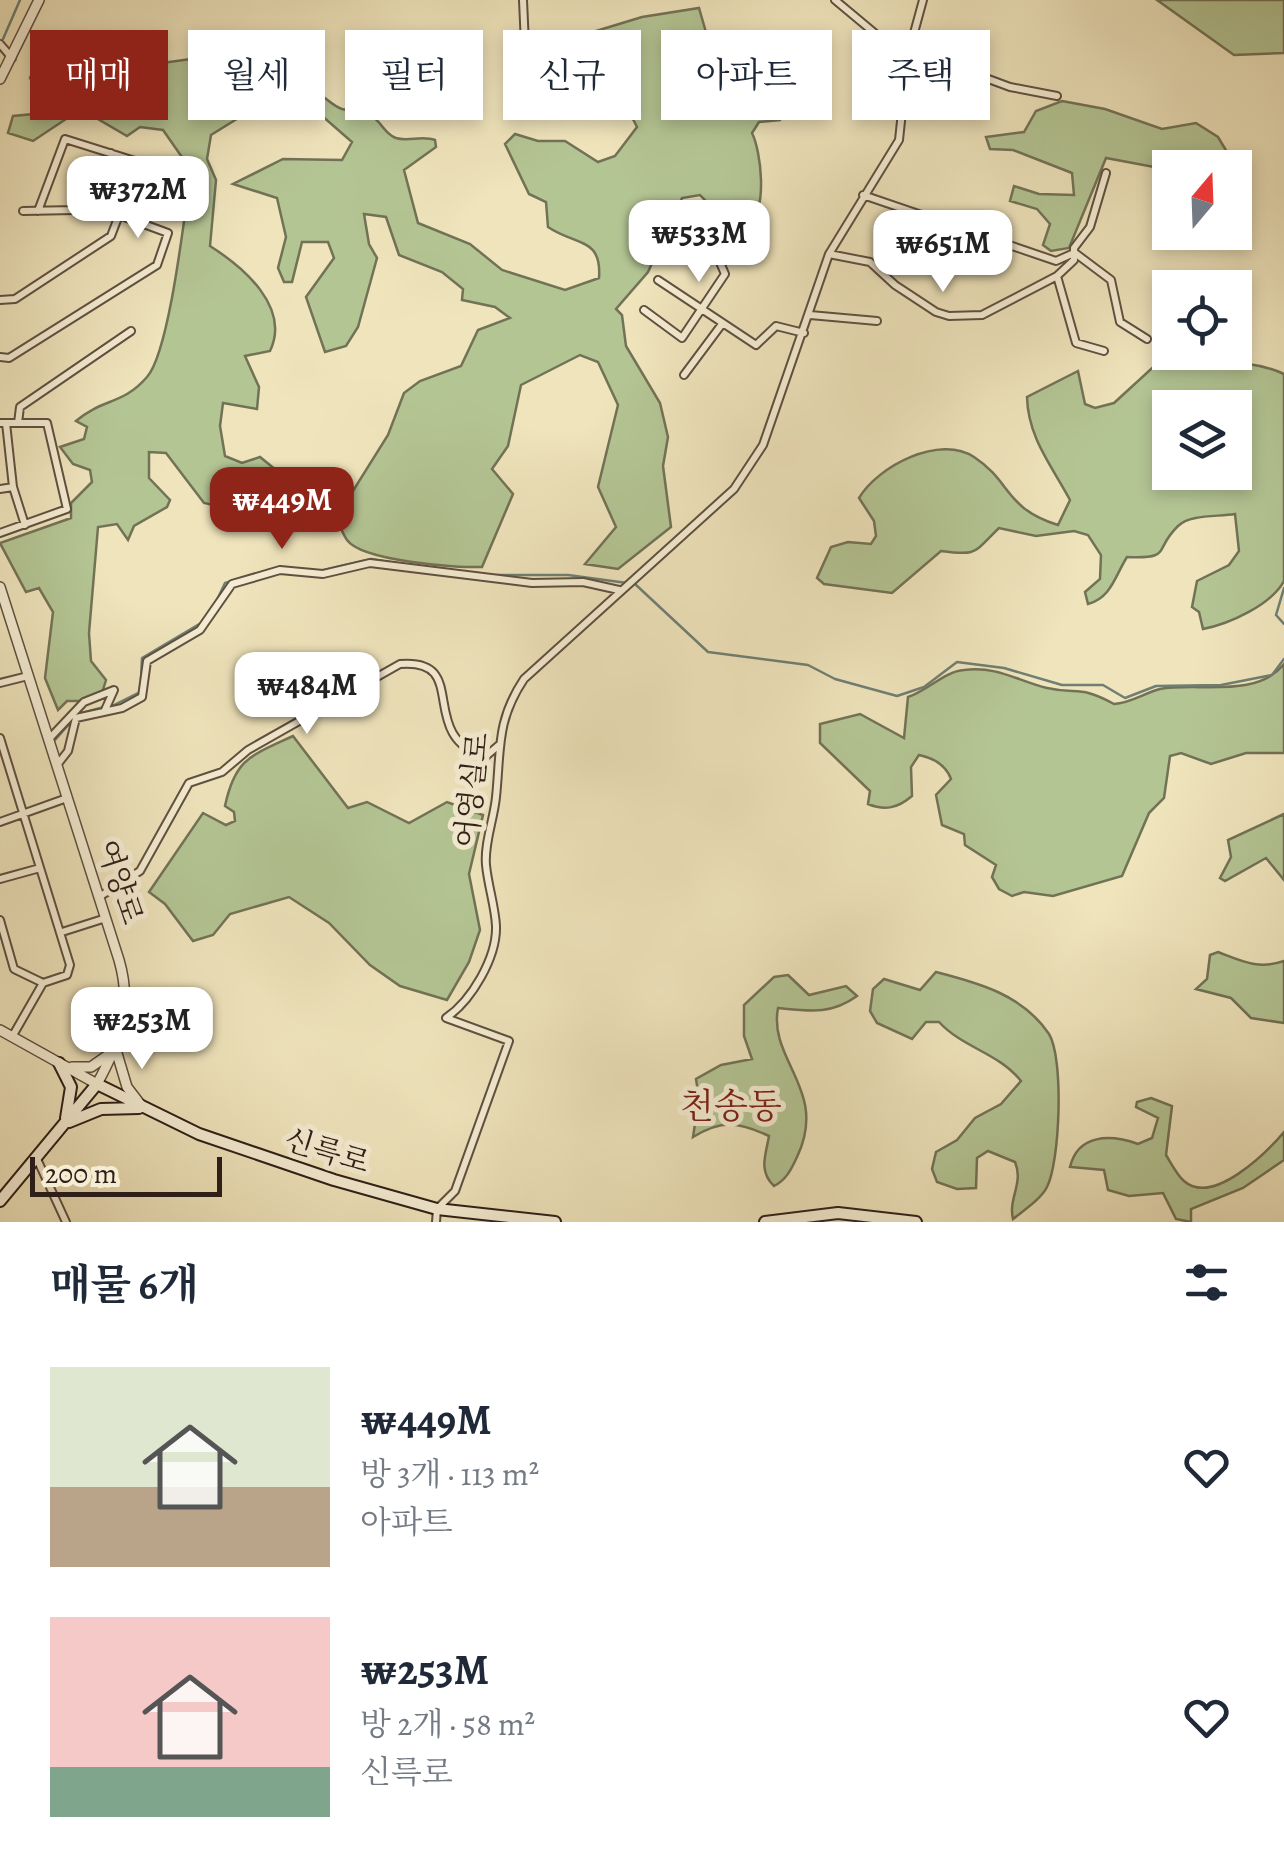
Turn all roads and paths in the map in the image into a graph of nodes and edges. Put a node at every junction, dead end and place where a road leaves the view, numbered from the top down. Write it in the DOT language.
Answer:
graph roads {
  1 [pos="39,0"];
  2 [pos="523,0"];
  3 [pos="835,0"];
  4 [pos="923,0"];
  5 [pos="524,30"];
  6 [pos="872,30"];
  7 [pos="915,30"];
  8 [pos="0,44"];
  9 [pos="13,58"];
  10 [pos="0,79"];
  11 [pos="990,80"];
  12 [pos="1057,96"];
  13 [pos="902,120"];
  14 [pos="111,152"];
  15 [pos="159,168"];
  16 [pos="170,172"];
  17 [pos="1106,173"];
  18 [pos="863,195"];
  19 [pos="24,211"];
  20 [pos="38,212"];
  21 [pos="702,220"];
  22 [pos="140,223"];
  23 [pos="1076,253"];
  24 [pos="829,254"];
  25 [pos="1057,276"];
  26 [pos="658,280"];
  27 [pos="0,300"];
  28 [pos="644,310"];
  29 [pos="702,311"];
  30 [pos="810,315"];
  31 [pos="877,321"];
  32 [pos="722,324"];
  33 [pos="131,331"];
  34 [pos="804,333"];
  35 [pos="1147,339"];
  36 [pos="1104,351"];
  37 [pos="0,357"];
  38 [pos="684,375"];
  39 [pos="18,422"];
  40 [pos="3,423"];
  41 [pos="13,486"];
  42 [pos="0,490"];
  43 [pos="25,525"];
  44 [pos="0,533"];
  45 [pos="0,587"];
  46 [pos="622,589"];
  47 [pos="28,676"];
  48 [pos="0,683"];
  49 [pos="105,710"];
  50 [pos="0,738"];
  51 [pos="48,740"];
  52 [pos="500,745"];
  53 [pos="9,766"];
  54 [pos="56,766"];
  55 [pos="0,770"];
  56 [pos="67,798"];
  57 [pos="22,812"];
  58 [pos="0,822"];
  59 [pos="40,868"];
  60 [pos="0,879"];
  61 [pos="99,897"];
  62 [pos="106,918"];
  63 [pos="0,920"];
  64 [pos="62,932"];
  65 [pos="4,946"];
  66 [pos="43,983"];
  67 [pos="0,1030"];
  68 [pos="12,1037"];
  69 [pos="116,1048"];
  70 [pos="60,1063"];
  71 [pos="97,1084"];
  72 [pos="144,1109"];
  73 [pos="63,1124"];
  74 [pos="37,1158"];
  75 [pos="0,1202"];
  76 [pos="437,1209"];
  77 [pos="66,1222"];
  78 [pos="436,1222"];
  79 [pos="555,1222"];
  80 [pos="765,1222"];
  81 [pos="916,1222"];
  1 -- 9 [label="street"];
  2 -- 5 [label="street"];
  3 -- 6 [label="street"];
  4 -- 7 [label="street"];
  8 -- 9 [label="street"];
  9 -- 10 [label="street"];
  11 -- 12 [label="street"];
  13 -- 18 [label="street"];
  14 -- 15 [label="street"];
  14 -- 20 [label="street"];
  14 -- 20 [label="street"];
  15 -- 16 [label="street"];
  15 -- 22 [label="street"];
  17 -- 23 [label="street"];
  18 -- 23 [label="street"];
  18 -- 24 [label="street"];
  19 -- 20 [label="street"];
  21 -- 29 [label="street"];
  22 -- 27 [label="street"];
  22 -- 37 [label="street"];
  23 -- 25 [label="street"];
  23 -- 35 [label="street"];
  24 -- 25 [label="street"];
  24 -- 30 [label="street"];
  25 -- 36 [label="street"];
  26 -- 29 [label="street"];
  28 -- 29 [label="street"];
  29 -- 32 [label="street"];
  30 -- 31 [label="street"];
  30 -- 34 [label="street"];
  32 -- 34 [label="street"];
  32 -- 38 [label="street"];
  33 -- 39 [label="street"];
  34 -- 46 [label="street, 어영실로"];
  39 -- 40 [label="street"];
  39 -- 43 [label="street"];
  40 -- 41 [label="street"];
  41 -- 42 [label="street"];
  41 -- 43 [label="street"];
  43 -- 44 [label="street"];
  45 -- 47 [label="street, 여양로"];
  46 -- 49 [label="street"];
  46 -- 52 [label="street, 어영실로"];
  47 -- 48 [label="street"];
  47 -- 51 [label="street, 여양로"];
  49 -- 51 [label="street"];
  49 -- 54 [label="street"];
  50 -- 53 [label="street"];
  51 -- 54 [label="street, 여양로"];
  52 -- 61 [label="street"];
  52 -- 76 [label="street, 어영실로"];
  53 -- 55 [label="street"];
  53 -- 57 [label="street"];
  54 -- 56 [label="street, 여양로"];
  56 -- 57 [label="street"];
  56 -- 61 [label="street, 여양로"];
  57 -- 58 [label="street"];
  57 -- 59 [label="street"];
  59 -- 60 [label="street"];
  59 -- 64 [label="street"];
  61 -- 62 [label="street, 여양로"];
  62 -- 64 [label="street"];
  62 -- 69 [label="street, 여양로"];
  63 -- 65 [label="street"];
  64 -- 66 [label="street"];
  65 -- 66 [label="street"];
  66 -- 68 [label="street"];
  67 -- 68 [label="street"];
  68 -- 70 [label="street"];
  69 -- 70 [label="street"];
  69 -- 71 [label="street, 여양로"];
  69 -- 72 [label="street"];
  70 -- 71 [label="street"];
  70 -- 73 [label="main road"];
  71 -- 72 [label="main road, 신륵로"];
  71 -- 73 [label="main road, 여양로"];
  72 -- 73 [label="main road"];
  72 -- 76 [label="main road, 신륵로"];
  73 -- 74 [label="main road, 여양로"];
  74 -- 75 [label="main road, 여양로"];
  74 -- 77 [label="street"];
  76 -- 78 [label="street"];
  76 -- 79 [label="main road, 신륵로"];
  80 -- 81 [label="main road"];
}
